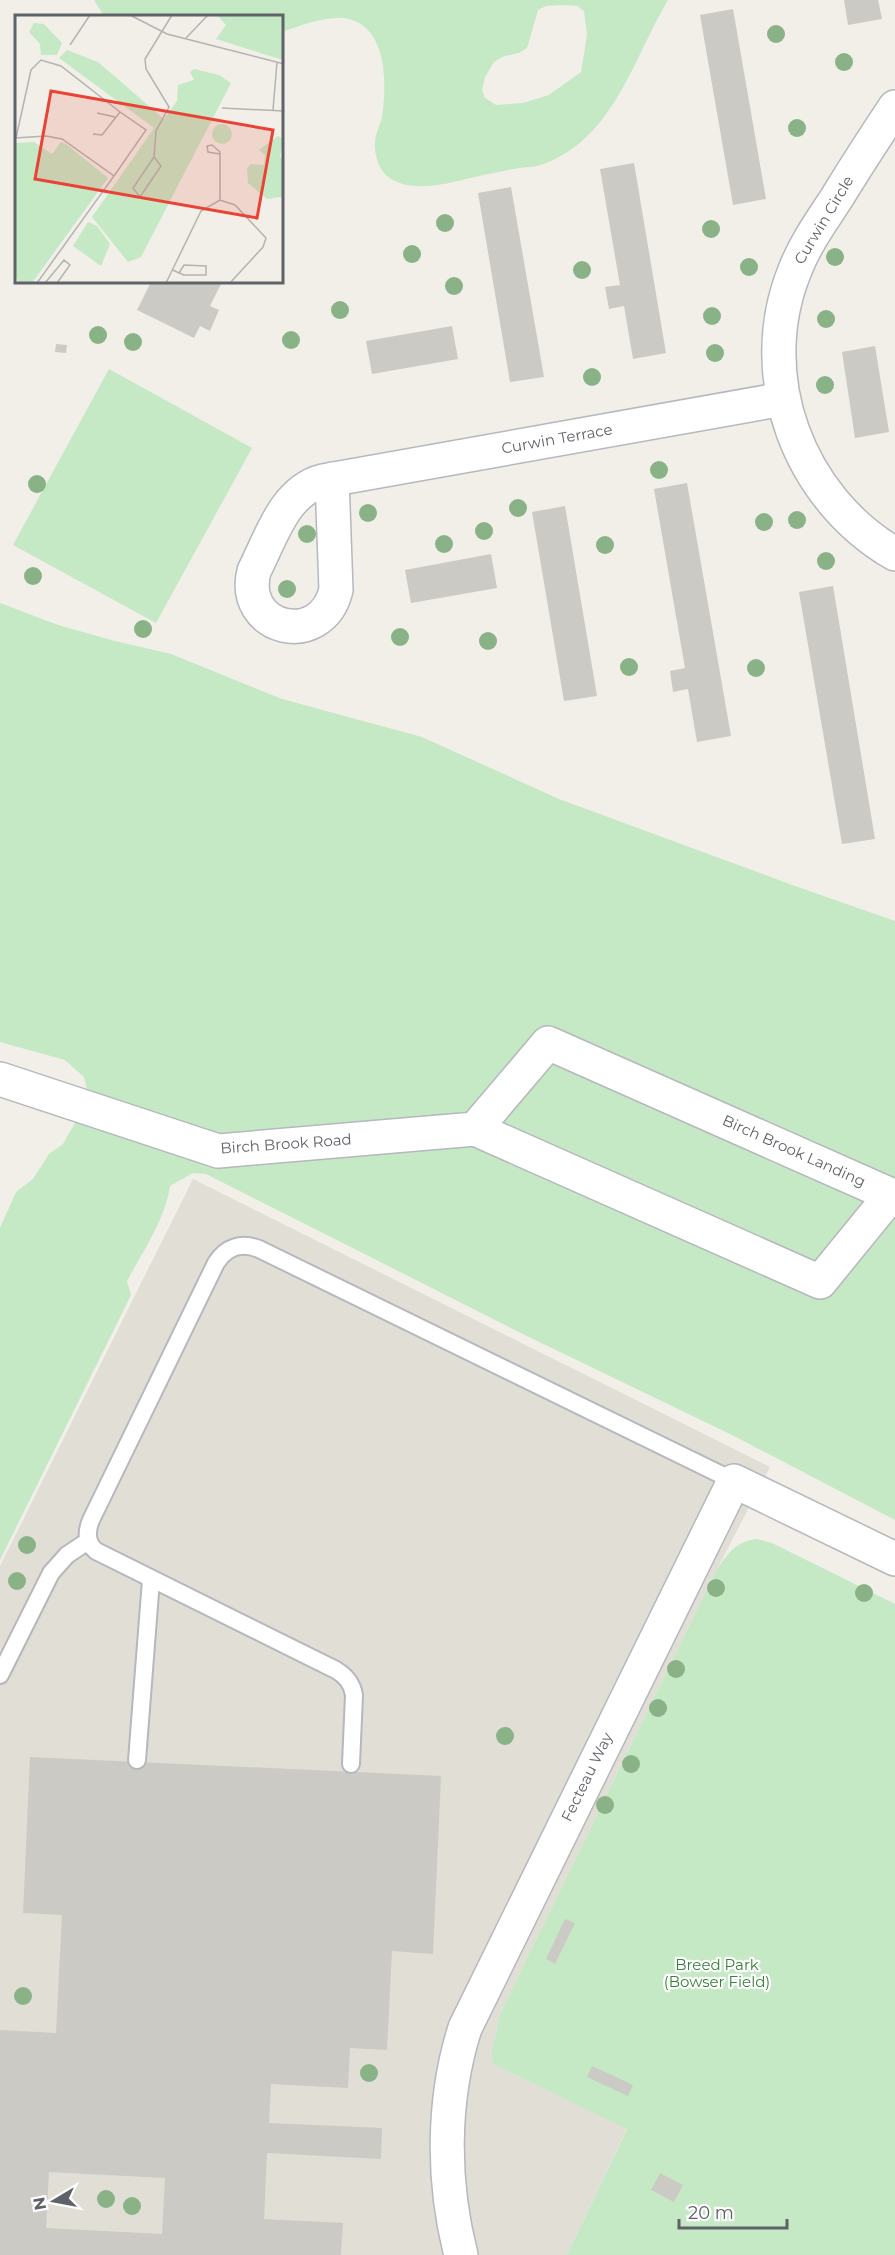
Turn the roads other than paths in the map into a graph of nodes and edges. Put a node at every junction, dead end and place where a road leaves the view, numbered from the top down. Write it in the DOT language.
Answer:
graph roads {
  1 [pos="895,106"];
  2 [pos="783,399"];
  3 [pos="332,480"];
  4 [pos="895,554"];
  5 [pos="0,1079"];
  6 [pos="475,1129"];
  7 [pos="734,1481"];
  8 [pos="88,1541"];
  9 [pos="895,1560"];
  10 [pos="151,1580"];
  11 [pos="0,1676"];
  12 [pos="137,1760"];
  13 [pos="351,1764"];
  14 [pos="461,2255"];
  1 -- 2 [label="street, Curwin Circle"];
  2 -- 3 [label="street, Curwin Terrace"];
  2 -- 4 [label="street, Curwin Circle"];
  5 -- 6 [label="street, Birch Brook Road"];
  6 -- 6 [label="street, Birch Brook Landing"];
  7 -- 8 [label="lane"];
  7 -- 9 [label="street"];
  7 -- 14 [label="street, Fecteau Way"];
  8 -- 10 [label="lane"];
  8 -- 11 [label="lane"];
  10 -- 12 [label="lane"];
  10 -- 13 [label="lane"];
}
